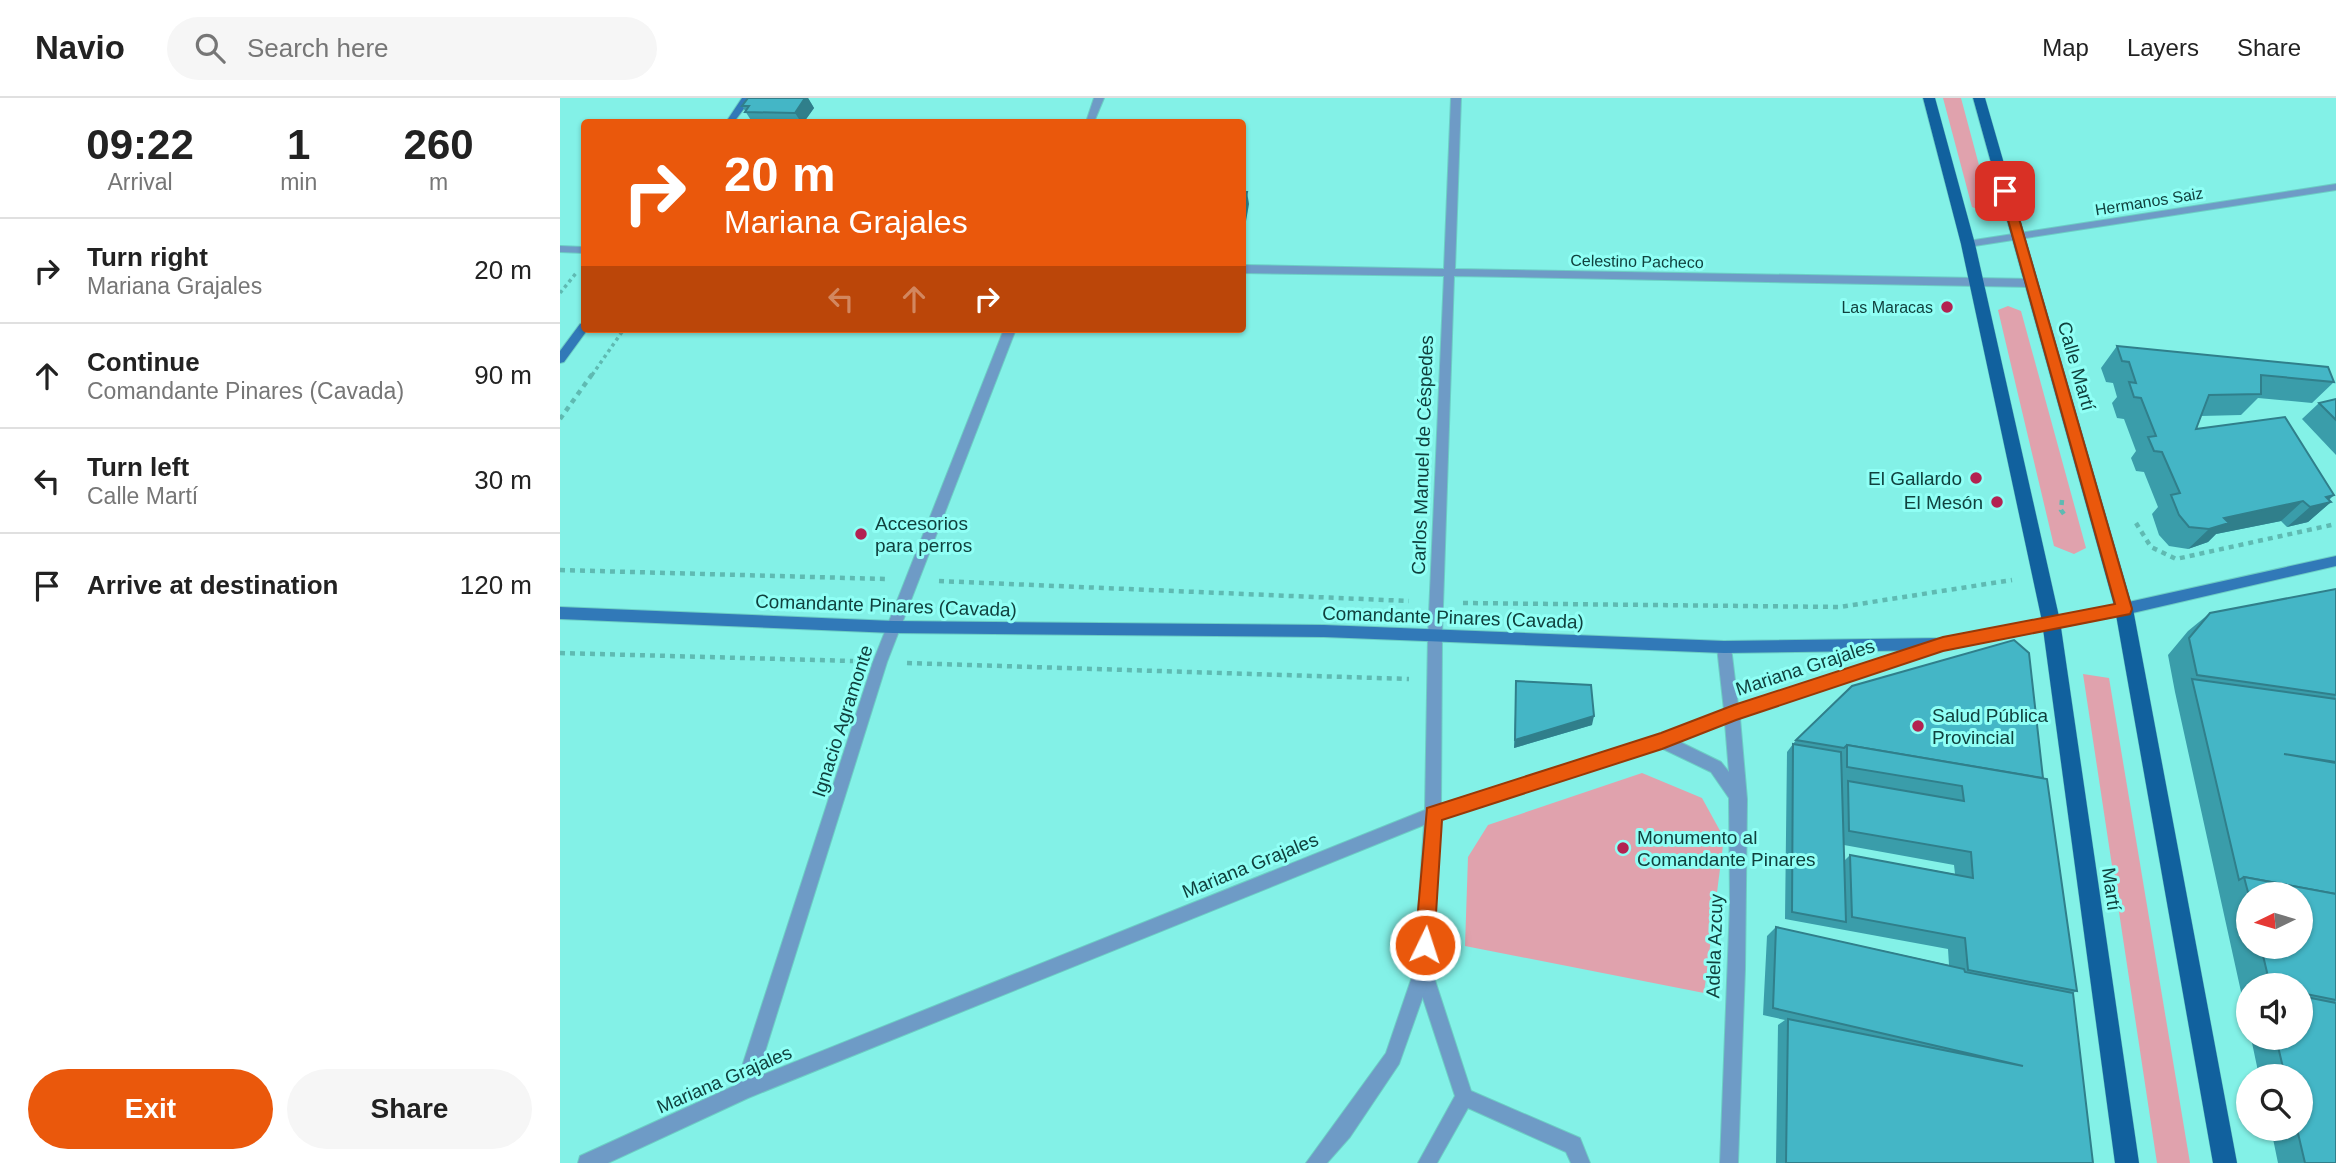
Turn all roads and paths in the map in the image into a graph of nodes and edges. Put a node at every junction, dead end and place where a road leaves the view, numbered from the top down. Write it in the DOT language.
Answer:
graph roads {
  1 [pos="747,98"];
  2 [pos="1099,98"];
  3 [pos="1456,98"];
  4 [pos="1929,98"];
  5 [pos="1979,98"];
  6 [pos="732,119"];
  7 [pos="1091,119"];
  8 [pos="2336,187"];
  9 [pos="2019,238"];
  10 [pos="1968,244"];
  11 [pos="560,249"];
  12 [pos="581,250"];
  13 [pos="581,266"];
  14 [pos="1246,269"];
  15 [pos="1447,274"];
  16 [pos="1976,282"];
  17 [pos="2032,284"];
  18 [pos="560,293"];
  19 [pos="581,331"];
  20 [pos="621,333"];
  21 [pos="1008,333"];
  22 [pos="560,359"];
  23 [pos="560,419"];
  24 [pos="2136,523"];
  25 [pos="2336,524"];
  26 [pos="2336,561"];
  27 [pos="560,570"];
  28 [pos="2019,579"];
  29 [pos="912,580"];
  30 [pos="1436,602"];
  31 [pos="2124,609"];
  32 [pos="560,613"];
  33 [pos="2051,621"];
  34 [pos="893,627"];
  35 [pos="1435,636"];
  36 [pos="1943,644"];
  37 [pos="1724,647"];
  38 [pos="560,653"];
  39 [pos="880,662"];
  40 [pos="1434,680"];
  41 [pos="1734,713"];
  42 [pos="1662,741"];
  43 [pos="1740,800"];
  44 [pos="1433,814"];
  45 [pos="1423,971"];
  46 [pos="743,1091"];
  47 [pos="1464,1097"];
  48 [pos="587,1163"];
  49 [pos="1315,1163"];
  50 [pos="1427,1163"];
  51 [pos="1581,1163"];
  52 [pos="1729,1163"];
  53 [pos="2127,1163"];
  54 [pos="2225,1163"];
  1 -- 6 [label="main road"];
  2 -- 7 [label="street"];
  3 -- 15 [label="street, Carlos Manuel de Céspedes"];
  4 -- 10 [label="main road"];
  5 -- 9 [label="main road, Calle Martí"];
  8 -- 9 [label="street, Hermanos Saiz"];
  9 -- 10 [label="street, Hermanos Saiz"];
  9 -- 17 [label="main road, Calle Martí"];
  10 -- 16 [label="main road"];
  11 -- 12 [label="street"];
  13 -- 18 [label="path"];
  14 -- 15 [label="street, Celestino Pacheco"];
  15 -- 16 [label="street, Celestino Pacheco"];
  15 -- 30 [label="street, Carlos Manuel de Céspedes"];
  16 -- 17 [label="street, Celestino Pacheco"];
  16 -- 33 [label="main road"];
  17 -- 31 [label="main road, Calle Martí"];
  19 -- 22 [label="main road"];
  20 -- 23 [label="path"];
  21 -- 29 [label="street, Ignacio Agramonte"];
  24 -- 25 [label="path"];
  26 -- 31 [label="main road, Comandante Pinares (Cavada)"];
  27 -- 29 [label="path"];
  28 -- 30 [label="path"];
  29 -- 30 [label="path"];
  29 -- 34 [label="street, Ignacio Agramonte"];
  30 -- 35 [label="street, Carlos Manuel de Céspedes"];
  31 -- 33 [label="main road, Comandante Pinares (Cavada)"];
  31 -- 54 [label="main road, Calle Martí"];
  32 -- 34 [label="main road, Comandante Pinares (Cavada)"];
  33 -- 36 [label="main road, Comandante Pinares (Cavada)"];
  33 -- 53 [label="main road, Martí"];
  34 -- 35 [label="main road, Comandante Pinares (Cavada)"];
  34 -- 39 [label="street, Ignacio Agramonte"];
  35 -- 37 [label="main road, Comandante Pinares (Cavada)"];
  35 -- 40 [label="street, Carlos Manuel de Céspedes"];
  36 -- 37 [label="main road, Comandante Pinares (Cavada)"];
  36 -- 41 [label="street, Mariana Grajales"];
  37 -- 41 [label="street, Adela Azcuy"];
  38 -- 39 [label="path"];
  39 -- 40 [label="path"];
  39 -- 46 [label="street, Ignacio Agramonte"];
  40 -- 44 [label="street, Carlos Manuel de Céspedes"];
  41 -- 42 [label="street, Mariana Grajales"];
  41 -- 43 [label="street, Adela Azcuy"];
  42 -- 43 [label="street"];
  42 -- 44 [label="street, Mariana Grajales"];
  43 -- 52 [label="street, Adela Azcuy"];
  44 -- 45 [label="street, Carlos Manuel de Céspedes"];
  44 -- 46 [label="street, Mariana Grajales"];
  45 -- 47 [label="street"];
  45 -- 49 [label="street"];
  46 -- 48 [label="street, Mariana Grajales"];
  47 -- 50 [label="street"];
  47 -- 51 [label="street"];
}
